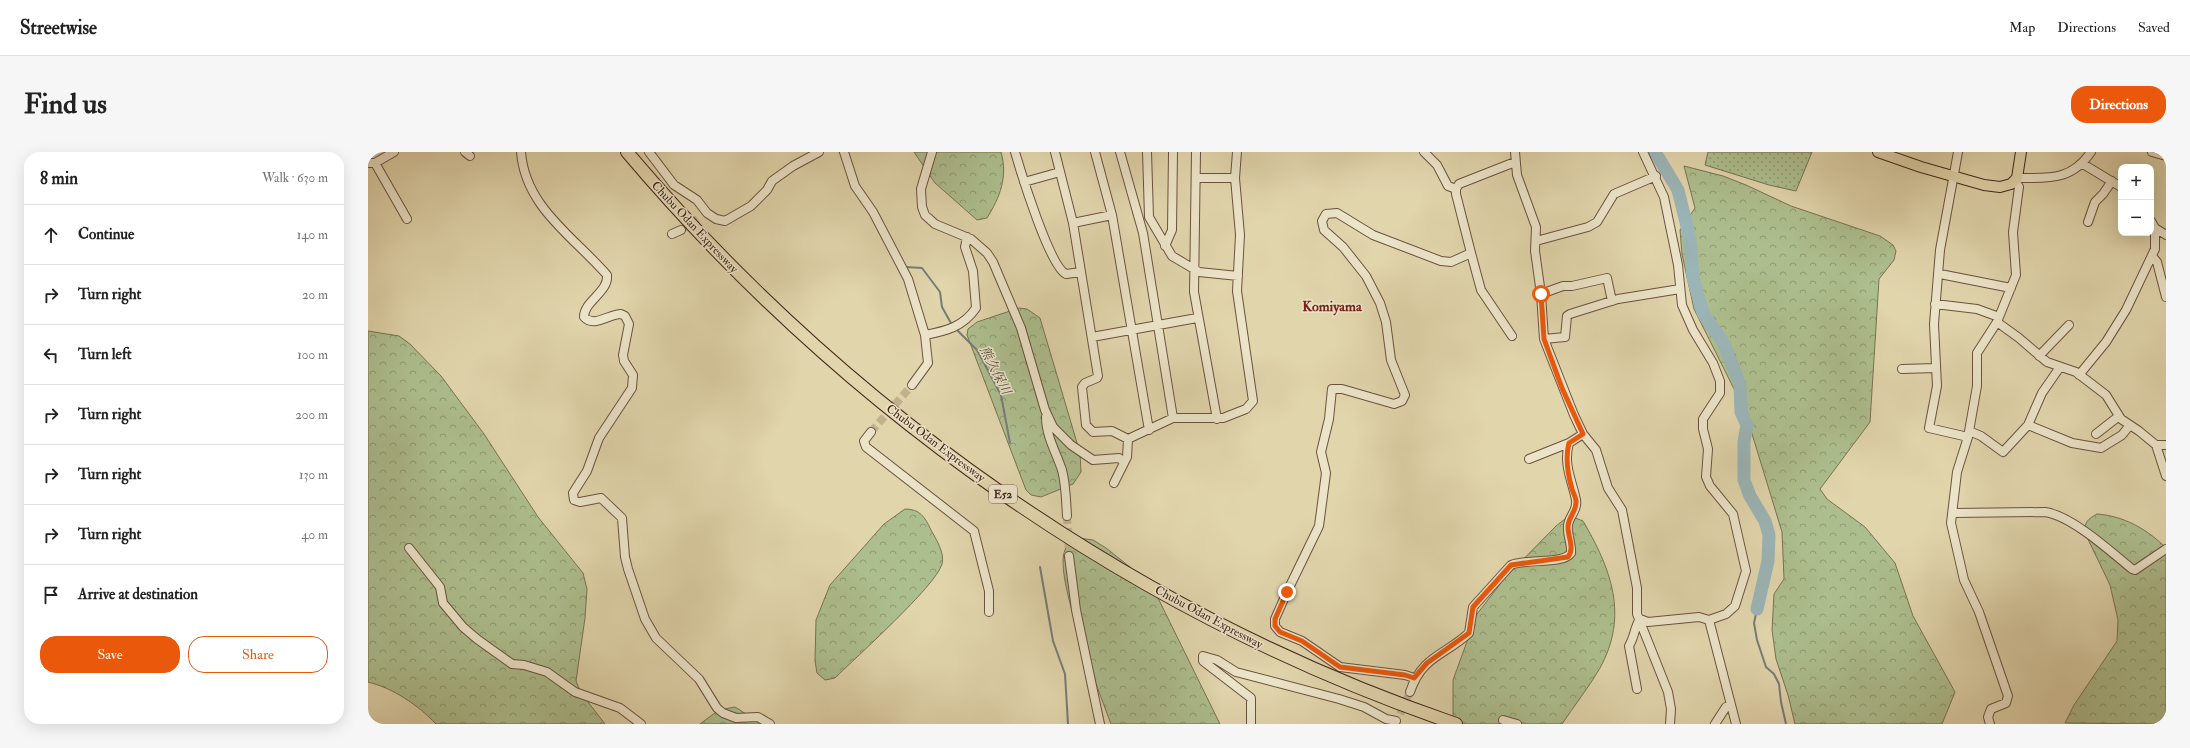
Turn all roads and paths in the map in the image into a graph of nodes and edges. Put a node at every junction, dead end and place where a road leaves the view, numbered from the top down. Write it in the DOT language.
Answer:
graph roads {
  1 [pos="394,152"];
  2 [pos="521,152"];
  3 [pos="627,152"];
  4 [pos="649,152"];
  5 [pos="819,152"];
  6 [pos="844,152"];
  7 [pos="932,152"];
  8 [pos="1015,152"];
  9 [pos="1055,152"];
  10 [pos="1095,152"];
  11 [pos="1120,152"];
  12 [pos="1147,152"];
  13 [pos="1173,152"];
  14 [pos="1196,152"];
  15 [pos="1237,152"];
  16 [pos="1424,152"];
  17 [pos="1515,152"];
  18 [pos="1643,152"];
  19 [pos="1878,152"];
  20 [pos="1958,152"];
  21 [pos="2021,152"];
  22 [pos="2091,152"];
  23 [pos="2152,152"];
  24 [pos="2166,156"];
  25 [pos="1515,162"];
  26 [pos="371,163"];
  27 [pos="2083,164"];
  28 [pos="1060,172"];
  29 [pos="1656,176"];
  30 [pos="1953,177"];
  31 [pos="1196,178"];
  32 [pos="1235,178"];
  33 [pos="2016,180"];
  34 [pos="2112,181"];
  35 [pos="1024,182"];
  36 [pos="2118,185"];
  37 [pos="1456,190"];
  38 [pos="1112,215"];
  39 [pos="407,219"];
  40 [pos="2088,222"];
  41 [pos="1073,223"];
  42 [pos="2154,225"];
  43 [pos="681,230"];
  44 [pos="672,234"];
  45 [pos="2166,235"];
  46 [pos="2154,236"];
  47 [pos="967,237"];
  48 [pos="1536,241"];
  49 [pos="1165,246"];
  50 [pos="1471,253"];
  51 [pos="2152,256"];
  52 [pos="1194,269"];
  53 [pos="1081,272"];
  54 [pos="1940,274"];
  55 [pos="1238,276"];
  56 [pos="2012,288"];
  57 [pos="1680,289"];
  58 [pos="1541,294"];
  59 [pos="2166,296"];
  60 [pos="1612,301"];
  61 [pos="1936,304"];
  62 [pos="1197,318"];
  63 [pos="1998,320"];
  64 [pos="1157,325"];
  65 [pos="2070,325"];
  66 [pos="1132,329"];
  67 [pos="925,335"];
  68 [pos="1512,336"];
  69 [pos="1092,337"];
  70 [pos="1544,339"];
  71 [pos="2039,356"];
  72 [pos="2060,367"];
  73 [pos="1934,368"];
  74 [pos="1902,369"];
  75 [pos="2079,375"];
  76 [pos="912,385"];
  77 [pos="1046,410"];
  78 [pos="2119,416"];
  79 [pos="1173,418"];
  80 [pos="1217,419"];
  81 [pos="2028,425"];
  82 [pos="2130,425"];
  83 [pos="1149,430"];
  84 [pos="871,432"];
  85 [pos="1583,434"];
  86 [pos="1969,434"];
  87 [pos="2096,434"];
  88 [pos="1128,439"];
  89 [pos="1569,443"];
  90 [pos="2156,445"];
  91 [pos="2166,445"];
  92 [pos="1529,459"];
  93 [pos="1123,461"];
  94 [pos="2166,476"];
  95 [pos="1114,483"];
  96 [pos="1953,513"];
  97 [pos="1066,516"];
  98 [pos="409,548"];
  99 [pos="2166,549"];
  100 [pos="1069,556"];
  101 [pos="990,612"];
  102 [pos="1640,619"];
  103 [pos="1708,620"];
  104 [pos="1414,678"];
  105 [pos="1637,689"];
  106 [pos="1410,692"];
  107 [pos="1730,706"];
  108 [pos="1400,714"];
  109 [pos="1503,720"];
  110 [pos="1396,723"];
  111 [pos="641,724"];
  112 [pos="770,724"];
  113 [pos="1100,724"];
  114 [pos="1252,724"];
  115 [pos="1456,724"];
  116 [pos="1517,724"];
  117 [pos="1670,724"];
  118 [pos="1715,724"];
  119 [pos="1736,724"];
  120 [pos="1990,724"];
  1 -- 26 [label="street"];
  2 -- 112 [label="street"];
  3 -- 115 [label="highway, Chubu Odan Expressway / E52"];
  4 -- 5 [label="street"];
  6 -- 67 [label="street"];
  7 -- 47 [label="street"];
  8 -- 35 [label="street"];
  9 -- 28 [label="street"];
  10 -- 38 [label="street"];
  11 -- 64 [label="street"];
  12 -- 49 [label="street"];
  13 -- 49 [label="street"];
  14 -- 31 [label="street"];
  15 -- 32 [label="street"];
  16 -- 37 [label="street"];
  17 -- 25 [label="street"];
  18 -- 29 [label="street"];
  19 -- 30 [label="main road"];
  20 -- 30 [label="street"];
  21 -- 33 [label="main road"];
  22 -- 27 [label="street"];
  23 -- 24 [label="street"];
  25 -- 37 [label="street"];
  25 -- 48 [label="street"];
  26 -- 39 [label="street"];
  27 -- 33 [label="street"];
  27 -- 34 [label="street"];
  28 -- 35 [label="street"];
  28 -- 41 [label="street"];
  29 -- 48 [label="street"];
  29 -- 57 [label="street"];
  30 -- 33 [label="main road"];
  30 -- 54 [label="street"];
  31 -- 32 [label="street"];
  31 -- 52 [label="street"];
  32 -- 55 [label="street"];
  33 -- 56 [label="street"];
  34 -- 36 [label="street"];
  34 -- 40 [label="street"];
  35 -- 53 [label="street"];
  37 -- 50 [label="street"];
  38 -- 41 [label="street"];
  38 -- 66 [label="street"];
  41 -- 53 [label="street"];
  42 -- 45 [label="street"];
  43 -- 44 [label="street"];
  46 -- 51 [label="street"];
  47 -- 67 [label="street"];
  47 -- 77 [label="street"];
  48 -- 58 [label="street"];
  49 -- 52 [label="street"];
  50 -- 68 [label="street"];
  50 -- 104 [label="street"];
  51 -- 59 [label="street"];
  51 -- 75 [label="street"];
  52 -- 55 [label="street"];
  52 -- 62 [label="street"];
  53 -- 69 [label="street"];
  54 -- 56 [label="street"];
  54 -- 61 [label="street"];
  55 -- 80 [label="street"];
  56 -- 63 [label="street"];
  57 -- 60 [label="street"];
  57 -- 103 [label="street"];
  58 -- 60 [label="street"];
  58 -- 70 [label="street"];
  60 -- 70 [label="street"];
  61 -- 63 [label="street"];
  61 -- 73 [label="street"];
  62 -- 64 [label="street"];
  62 -- 80 [label="street"];
  63 -- 71 [label="street"];
  63 -- 86 [label="street"];
  64 -- 66 [label="street"];
  64 -- 79 [label="street"];
  65 -- 71 [label="street"];
  66 -- 69 [label="street"];
  66 -- 83 [label="street"];
  67 -- 76 [label="street"];
  69 -- 88 [label="street"];
  70 -- 85 [label="street"];
  71 -- 72 [label="street"];
  72 -- 75 [label="street"];
  72 -- 81 [label="street"];
  73 -- 74 [label="street"];
  73 -- 86 [label="street"];
  75 -- 78 [label="street"];
  77 -- 93 [label="street"];
  77 -- 97 [label="street"];
  78 -- 82 [label="street"];
  78 -- 87 [label="street"];
  79 -- 80 [label="street"];
  79 -- 83 [label="street"];
  81 -- 82 [label="street"];
  81 -- 86 [label="street"];
  82 -- 90 [label="street"];
  83 -- 88 [label="street"];
  84 -- 101 [label="street"];
  85 -- 89 [label="street"];
  85 -- 102 [label="street"];
  86 -- 96 [label="street"];
  88 -- 93 [label="street"];
  89 -- 92 [label="street"];
  89 -- 104 [label="street"];
  90 -- 91 [label="street"];
  90 -- 94 [label="street"];
  93 -- 95 [label="street"];
  96 -- 99 [label="street"];
  96 -- 120 [label="street"];
  98 -- 111 [label="street"];
  100 -- 113 [label="street"];
  102 -- 103 [label="street"];
  102 -- 105 [label="street"];
  102 -- 117 [label="street"];
  103 -- 107 [label="street"];
  104 -- 106 [label="street"];
  107 -- 118 [label="street"];
  107 -- 119 [label="street"];
  108 -- 110 [label="street"];
  109 -- 116 [label="street"];
  110 -- 114 [label="street"];
}
